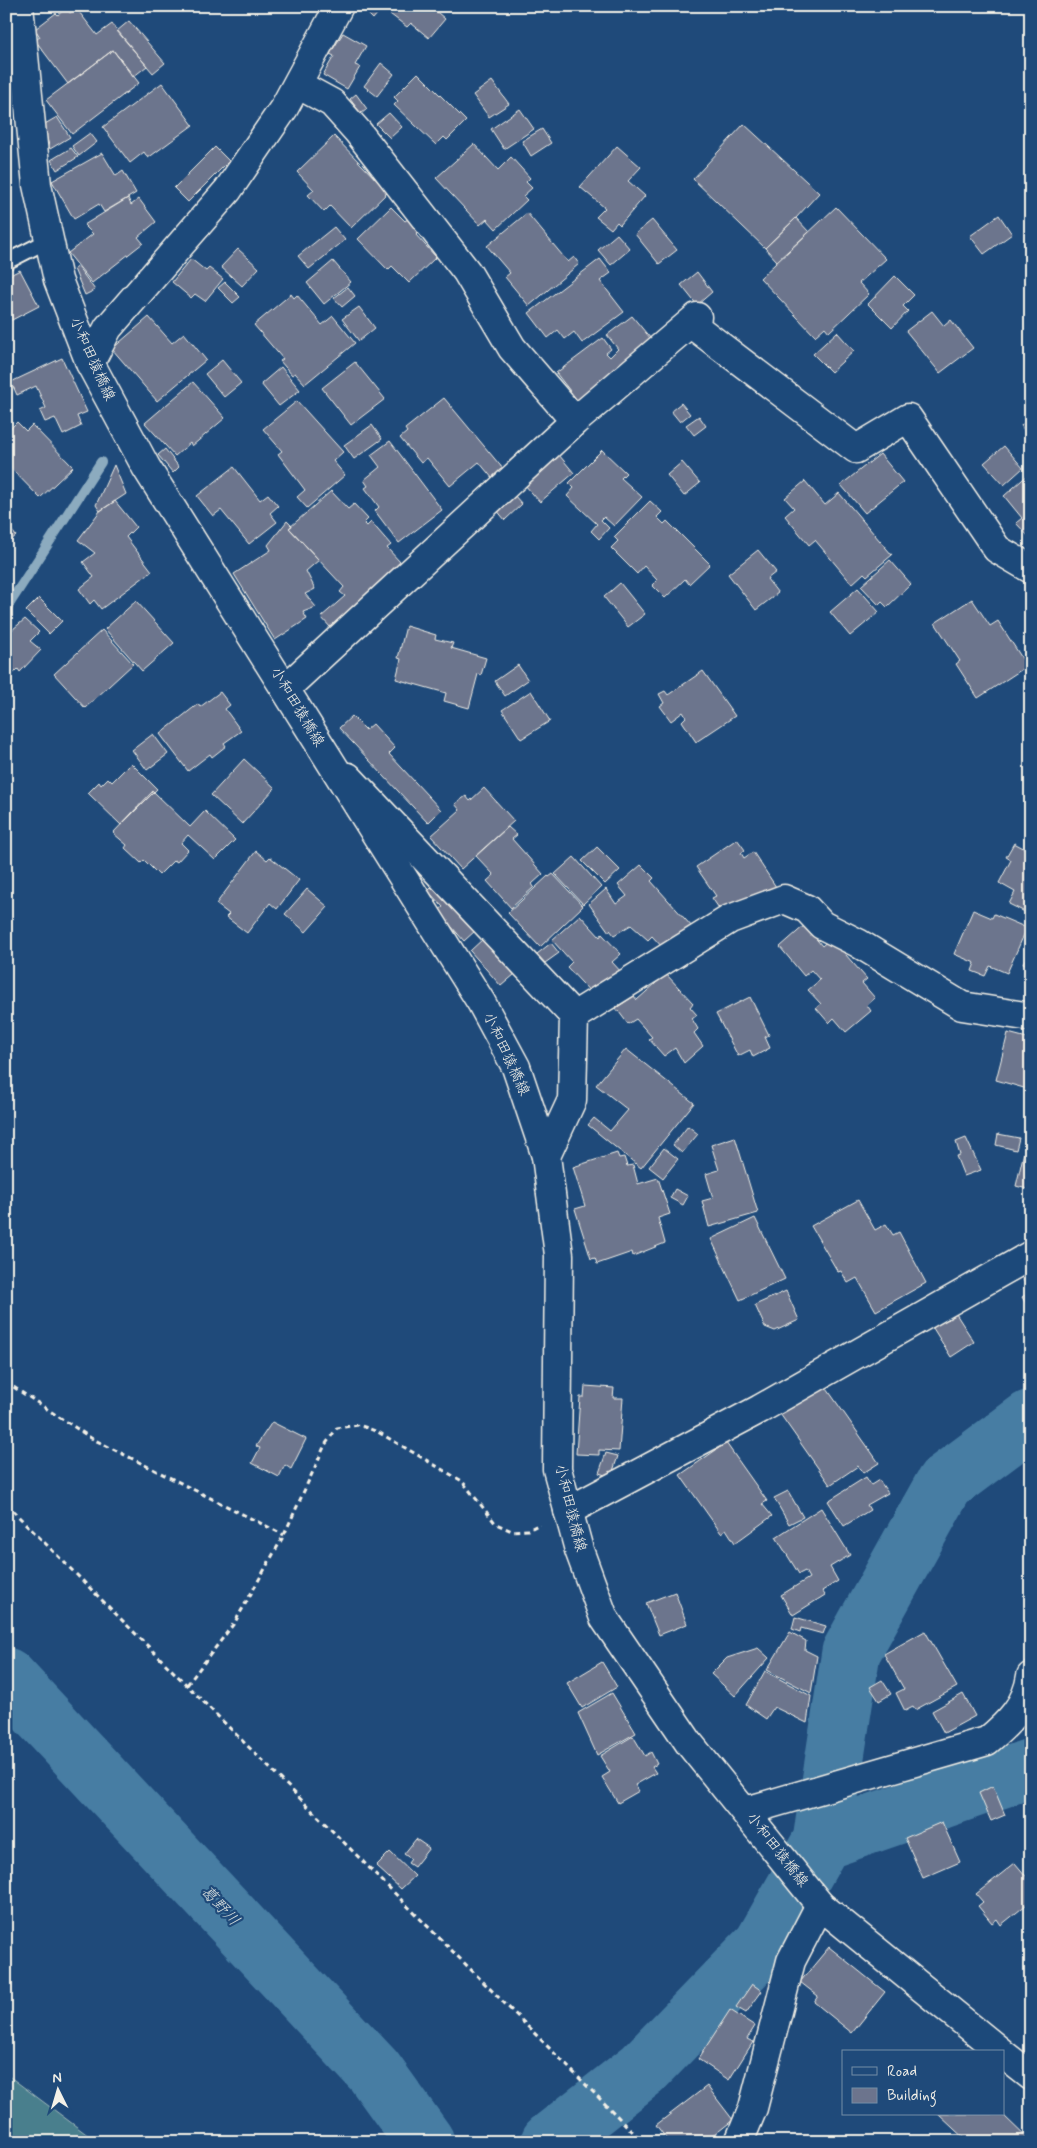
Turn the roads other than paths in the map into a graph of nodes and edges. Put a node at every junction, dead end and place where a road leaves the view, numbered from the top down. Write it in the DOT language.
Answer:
graph roads {
  1 [pos="19,6"];
  2 [pos="339,6"];
  3 [pos="297,84"];
  4 [pos="49,240"];
  5 [pos="6,262"];
  6 [pos="90,363"];
  7 [pos="575,421"];
  8 [pos="1031,569"];
  9 [pos="286,688"];
  10 [pos="321,749"];
  11 [pos="574,1016"];
  12 [pos="1031,1017"];
  13 [pos="546,1156"];
  14 [pos="1031,1255"];
  15 [pos="568,1511"];
  16 [pos="1031,1676"];
  17 [pos="746,1811"];
  18 [pos="820,1905"];
  19 [pos="998,2050"];
  20 [pos="1004,2055"];
  21 [pos="1031,2076"];
  22 [pos="739,2142"];
  1 -- 4 [label="street, 小和田猿橋線"];
  2 -- 3 [label="street"];
  3 -- 6 [label="street"];
  3 -- 7 [label="street"];
  4 -- 5 [label="lane"];
  4 -- 6 [label="street, 小和田猿橋線"];
  6 -- 9 [label="street, 小和田猿橋線"];
  7 -- 8 [label="street"];
  7 -- 9 [label="street"];
  9 -- 10 [label="street, 小和田猿橋線"];
  10 -- 11 [label="street"];
  10 -- 13 [label="street, 小和田猿橋線"];
  11 -- 12 [label="street"];
  11 -- 13 [label="street"];
  13 -- 15 [label="street, 小和田猿橋線"];
  14 -- 15 [label="street"];
  15 -- 17 [label="street, 小和田猿橋線"];
  16 -- 17 [label="street"];
  17 -- 18 [label="street, 小和田猿橋線"];
  18 -- 19 [label="street, 小和田猿橋線"];
  18 -- 22 [label="street"];
  20 -- 21 [label="street, 小和田猿橋線"];
}
